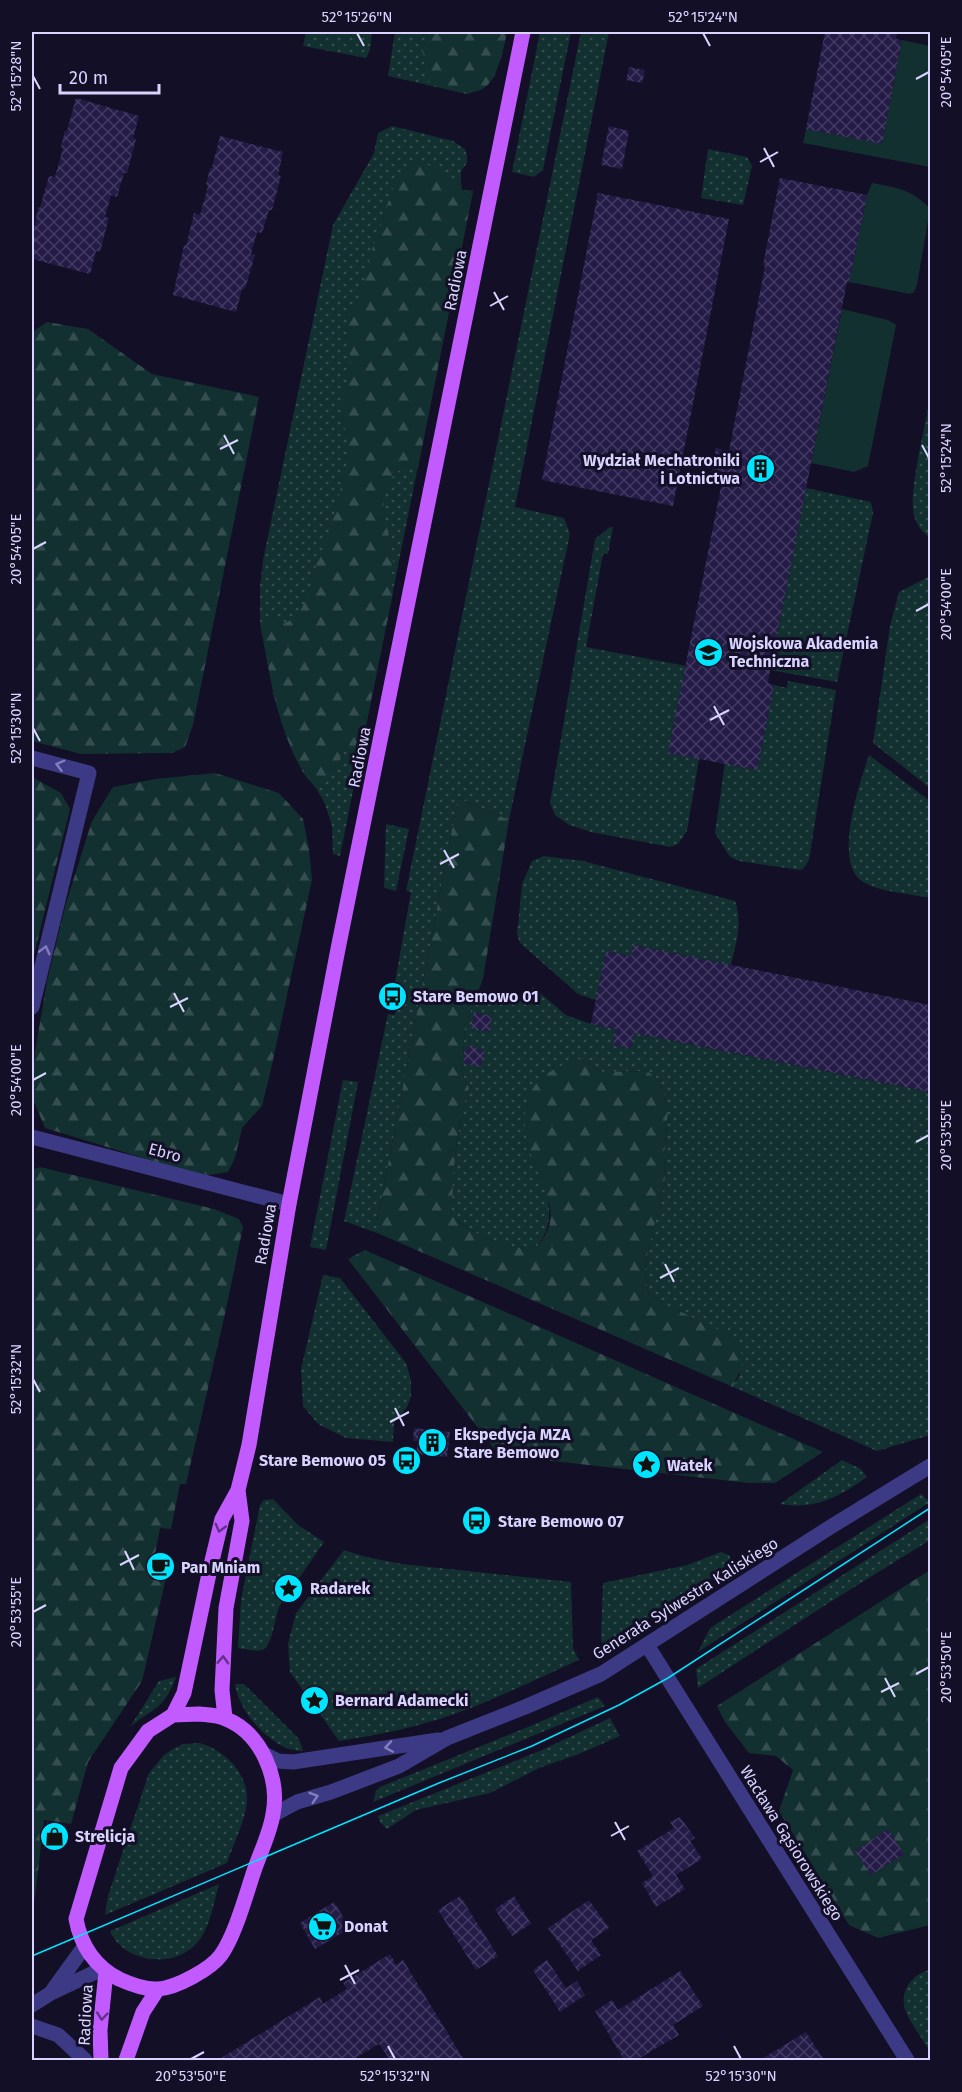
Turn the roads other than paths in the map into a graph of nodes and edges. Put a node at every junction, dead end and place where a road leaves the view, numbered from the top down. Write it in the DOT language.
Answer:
graph roads {
  1 [pos="523,32"];
  2 [pos="32,758"];
  3 [pos="32,1007"];
  4 [pos="32,1137"];
  5 [pos="288,1204"];
  6 [pos="930,1466"];
  7 [pos="238,1490"];
  8 [pos="647,1645"];
  9 [pos="173,1715"];
  10 [pos="225,1718"];
  11 [pos="447,1738"];
  12 [pos="264,1754"];
  13 [pos="273,1815"];
  14 [pos="84,1947"];
  15 [pos="104,1971"];
  16 [pos="158,1989"];
  17 [pos="51,1993"];
  18 [pos="32,2005"];
  19 [pos="32,2026"];
  20 [pos="86,2061"];
  21 [pos="101,2061"];
  22 [pos="126,2061"];
  23 [pos="907,2061"];
  1 -- 5 [label="main road, Radiowa"];
  3 -- 2 [label="street, one-way"];
  4 -- 5 [label="street, Ebro"];
  5 -- 7 [label="main road, Radiowa"];
  6 -- 8 [label="street, Generała Sylwestra Kaliskiego"];
  7 -- 9 [label="main road, Radiowa, one-way"];
  10 -- 7 [label="main road, Radiowa, one-way"];
  8 -- 11 [label="street, Generała Sylwestra Kaliskiego"];
  8 -- 23 [label="street, Wacława Gąsiorowskiego"];
  9 -- 10 [label="main road"];
  9 -- 14 [label="main road"];
  10 -- 12 [label="main road"];
  11 -- 12 [label="street, Generała Sylwestra Kaliskiego, one-way"];
  13 -- 11 [label="street, Generała Sylwestra Kaliskiego, one-way"];
  12 -- 13 [label="main road"];
  13 -- 16 [label="main road"];
  14 -- 15 [label="main road"];
  14 -- 17 [label="street"];
  15 -- 16 [label="main road"];
  15 -- 17 [label="street"];
  15 -- 21 [label="main road, Radiowa, one-way"];
  16 -- 22 [label="main road"];
  17 -- 18 [label="street"];
  19 -- 20 [label="street"];
}
